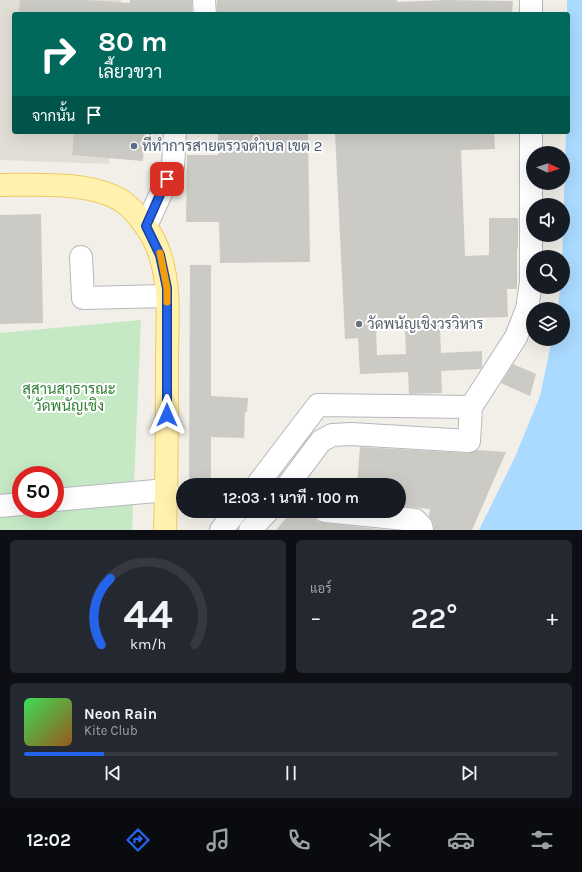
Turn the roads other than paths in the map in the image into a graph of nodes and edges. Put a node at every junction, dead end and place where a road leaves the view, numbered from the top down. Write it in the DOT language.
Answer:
graph roads {
  1 [pos="204,0"];
  2 [pos="532,0"];
  3 [pos="205,12"];
  4 [pos="531,12"];
  5 [pos="176,134"];
  6 [pos="531,134"];
  7 [pos="0,185"];
  8 [pos="146,226"];
  9 [pos="81,257"];
  10 [pos="167,296"];
  11 [pos="471,407"];
  12 [pos="296,434"];
  13 [pos="314,449"];
  14 [pos="262,478"];
  15 [pos="293,478"];
  16 [pos="167,490"];
  17 [pos="64,499"];
  18 [pos="12,505"];
  19 [pos="0,506"];
  20 [pos="231,518"];
  21 [pos="261,518"];
  22 [pos="395,518"];
  23 [pos="165,530"];
  24 [pos="221,530"];
  25 [pos="250,530"];
  26 [pos="422,530"];
  1 -- 3 [label="street"];
  2 -- 4 [label="street"];
  5 -- 8 [label="street"];
  6 -- 11 [label="street"];
  7 -- 8 [label="main road"];
  8 -- 10 [label="main road"];
  9 -- 10 [label="street"];
  10 -- 16 [label="main road"];
  11 -- 12 [label="street"];
  11 -- 13 [label="street"];
  12 -- 13 [label="street"];
  12 -- 14 [label="street"];
  13 -- 15 [label="street"];
  16 -- 17 [label="street"];
  16 -- 23 [label="main road"];
  18 -- 19 [label="street"];
  20 -- 24 [label="street"];
  21 -- 25 [label="street"];
  22 -- 26 [label="street"];
}
